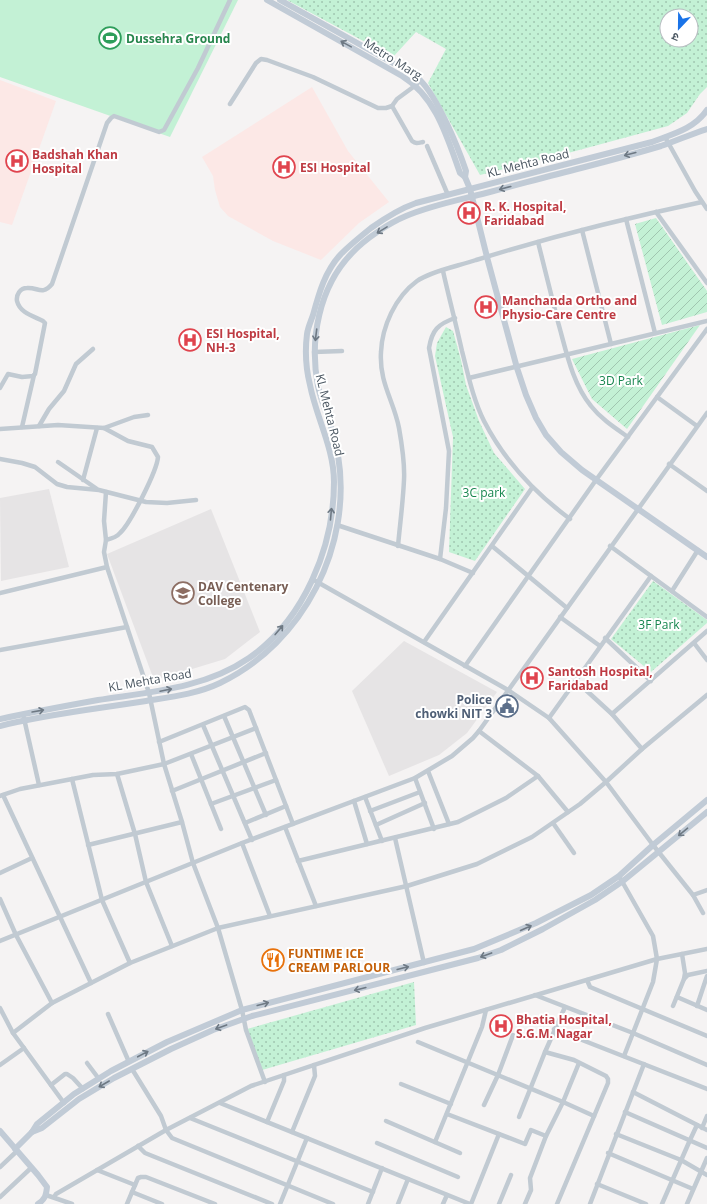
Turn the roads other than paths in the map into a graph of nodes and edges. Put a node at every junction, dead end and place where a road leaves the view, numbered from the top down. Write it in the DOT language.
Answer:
graph roads {
  1 [pos="230,0"];
  2 [pos="267,0"];
  3 [pos="280,0"];
  4 [pos="418,83"];
  5 [pos="230,104"];
  6 [pos="392,106"];
  7 [pos="707,110"];
  8 [pos="707,129"];
  9 [pos="665,137"];
  10 [pos="423,142"];
  11 [pos="668,144"];
  12 [pos="427,146"];
  13 [pos="470,189"];
  14 [pos="448,195"];
  15 [pos="472,196"];
  16 [pos="702,202"];
  17 [pos="707,209"];
  18 [pos="656,212"];
  19 [pos="626,219"];
  20 [pos="582,230"];
  21 [pos="538,242"];
  22 [pos="487,257"];
  23 [pos="443,271"];
  24 [pos="707,283"];
  25 [pos="454,318"];
  26 [pos="707,321"];
  27 [pos="707,329"];
  28 [pos="656,333"];
  29 [pos="610,344"];
  30 [pos="93,349"];
  31 [pos="342,351"];
  32 [pos="314,352"];
  33 [pos="567,354"];
  34 [pos="517,368"];
  35 [pos="34,375"];
  36 [pos="469,378"];
  37 [pos="0,388"];
  38 [pos="657,397"];
  39 [pos="707,413"];
  40 [pos="148,415"];
  41 [pos="39,426"];
  42 [pos="697,426"];
  43 [pos="22,427"];
  44 [pos="97,428"];
  45 [pos="104,428"];
  46 [pos="0,429"];
  47 [pos="628,437"];
  48 [pos="0,459"];
  49 [pos="58,462"];
  50 [pos="669,464"];
  51 [pos="83,480"];
  52 [pos="596,480"];
  53 [pos="532,488"];
  54 [pos="99,490"];
  55 [pos="707,491"];
  56 [pos="106,492"];
  57 [pos="196,500"];
  58 [pos="140,501"];
  59 [pos="637,508"];
  60 [pos="570,518"];
  61 [pos="337,525"];
  62 [pos="106,540"];
  63 [pos="398,546"];
  64 [pos="492,546"];
  65 [pos="610,546"];
  66 [pos="698,550"];
  67 [pos="707,557"];
  68 [pos="440,559"];
  69 [pos="107,567"];
  70 [pos="473,573"];
  71 [pos="528,576"];
  72 [pos="651,576"];
  73 [pos="312,579"];
  74 [pos="319,583"];
  75 [pos="672,591"];
  76 [pos="0,593"];
  77 [pos="567,608"];
  78 [pos="560,617"];
  79 [pos="707,617"];
  80 [pos="127,627"];
  81 [pos="707,631"];
  82 [pos="606,638"];
  83 [pos="424,642"];
  84 [pos="694,643"];
  85 [pos="600,646"];
  86 [pos="0,650"];
  87 [pos="707,660"];
  88 [pos="465,666"];
  89 [pos="576,681"];
  90 [pos="651,681"];
  91 [pos="508,690"];
  92 [pos="149,693"];
  93 [pos="707,695"];
  94 [pos="151,700"];
  95 [pos="23,714"];
  96 [pos="612,714"];
  97 [pos="224,716"];
  98 [pos="549,718"];
  99 [pos="0,719"];
  100 [pos="24,721"];
  101 [pos="203,725"];
  102 [pos="0,726"];
  103 [pos="256,728"];
  104 [pos="479,731"];
  105 [pos="232,737"];
  106 [pos="159,742"];
  107 [pos="212,746"];
  108 [pos="642,749"];
  109 [pos="266,752"];
  110 [pos="191,754"];
  111 [pos="243,762"];
  112 [pos="164,764"];
  113 [pos="428,770"];
  114 [pos="222,771"];
  115 [pos="117,774"];
  116 [pos="538,776"];
  117 [pos="415,778"];
  118 [pos="72,779"];
  119 [pos="201,779"];
  120 [pos="276,780"];
  121 [pos="606,782"];
  122 [pos="39,786"];
  123 [pos="255,789"];
  124 [pos="172,791"];
  125 [pos="420,792"];
  126 [pos="1,795"];
  127 [pos="234,797"];
  128 [pos="365,797"];
  129 [pos="707,800"];
  130 [pos="354,801"];
  131 [pos="211,804"];
  132 [pos="424,804"];
  133 [pos="286,806"];
  134 [pos="370,811"];
  135 [pos="568,812"];
  136 [pos="707,812"];
  137 [pos="266,815"];
  138 [pos="182,822"];
  139 [pos="245,823"];
  140 [pos="552,823"];
  141 [pos="293,824"];
  142 [pos="376,824"];
  143 [pos="449,824"];
  144 [pos="285,827"];
  145 [pos="221,829"];
  146 [pos="434,829"];
  147 [pos="134,834"];
  148 [pos="395,838"];
  149 [pos="252,840"];
  150 [pos="382,841"];
  151 [pos="242,843"];
  152 [pos="367,844"];
  153 [pos="88,845"];
  154 [pos="653,845"];
  155 [pos="659,852"];
  156 [pos="574,853"];
  157 [pos="32,858"];
  158 [pos="298,861"];
  159 [pos="193,863"];
  160 [pos="0,873"];
  161 [pos="621,878"];
  162 [pos="146,882"];
  163 [pos="407,886"];
  164 [pos="707,890"];
  165 [pos="693,894"];
  166 [pos="0,899"];
  167 [pos="102,900"];
  168 [pos="316,906"];
  169 [pos="703,913"];
  170 [pos="270,916"];
  171 [pos="60,917"];
  172 [pos="218,928"];
  173 [pos="16,934"];
  174 [pos="0,941"];
  175 [pos="172,946"];
  176 [pos="707,948"];
  177 [pos="682,954"];
  178 [pos="657,959"];
  179 [pos="130,963"];
  180 [pos="424,963"];
  181 [pos="707,971"];
  182 [pos="707,976"];
  183 [pos="684,979"];
  184 [pos="587,980"];
  185 [pos="91,982"];
  186 [pos="535,995"];
  187 [pos="677,997"];
  188 [pos="52,1004"];
  189 [pos="673,1006"];
  190 [pos="697,1006"];
  191 [pos="565,1007"];
  192 [pos="0,1008"];
  193 [pos="242,1010"];
  194 [pos="486,1010"];
  195 [pos="642,1010"];
  196 [pos="707,1010"];
  197 [pos="108,1014"];
  198 [pos="244,1019"];
  199 [pos="554,1029"];
  200 [pos="13,1033"];
  201 [pos="633,1034"];
  202 [pos="513,1035"];
  203 [pos="707,1036"];
  204 [pos="418,1042"];
  205 [pos="24,1048"];
  206 [pos="544,1052"];
  207 [pos="624,1056"];
  208 [pos="129,1062"];
  209 [pos="468,1062"];
  210 [pos="87,1063"];
  211 [pos="579,1063"];
  212 [pos="644,1064"];
  213 [pos="0,1065"];
  214 [pos="314,1065"];
  215 [pos="707,1065"];
  216 [pos="132,1069"];
  217 [pos="284,1075"];
  218 [pos="498,1075"];
  219 [pos="99,1079"];
  220 [pos="265,1082"];
  221 [pos="401,1084"];
  222 [pos="51,1085"];
  223 [pos="530,1088"];
  224 [pos="82,1089"];
  225 [pos="707,1089"];
  226 [pos="633,1092"];
  227 [pos="564,1102"];
  228 [pos="64,1103"];
  229 [pos="220,1103"];
  230 [pos="451,1104"];
  231 [pos="484,1105"];
  232 [pos="625,1112"];
  233 [pos="447,1114"];
  234 [pos="594,1116"];
  235 [pos="707,1116"];
  236 [pos="519,1117"];
  237 [pos="190,1118"];
  238 [pos="267,1122"];
  239 [pos="386,1122"];
  240 [pos="700,1127"];
  241 [pos="166,1130"];
  242 [pos="707,1130"];
  243 [pos="0,1131"];
  244 [pos="32,1132"];
  245 [pos="292,1132"];
  246 [pos="499,1134"];
  247 [pos="616,1134"];
  248 [pos="546,1136"];
  249 [pos="307,1138"];
  250 [pos="690,1140"];
  251 [pos="435,1142"];
  252 [pos="377,1143"];
  253 [pos="138,1146"];
  254 [pos="707,1148"];
  255 [pos="16,1150"];
  256 [pos="460,1153"];
  257 [pos="608,1153"];
  258 [pos="707,1158"];
  259 [pos="681,1160"];
  260 [pos="298,1162"];
  261 [pos="0,1168"];
  262 [pos="31,1168"];
  263 [pos="382,1168"];
  264 [pos="97,1170"];
  265 [pos="701,1172"];
  266 [pos="511,1175"];
  267 [pos="707,1175"];
  268 [pos="458,1177"];
  269 [pos="408,1179"];
  270 [pos="673,1180"];
  271 [pos="597,1184"];
  272 [pos="135,1185"];
  273 [pos="288,1186"];
  274 [pos="694,1189"];
  275 [pos="132,1192"];
  276 [pos="373,1192"];
  277 [pos="46,1195"];
  278 [pos="447,1195"];
  279 [pos="0,1197"];
  280 [pos="54,1197"];
  281 [pos="38,1204"];
  282 [pos="72,1204"];
  283 [pos="127,1204"];
  284 [pos="162,1204"];
  285 [pos="215,1204"];
  286 [pos="272,1204"];
  287 [pos="280,1204"];
  288 [pos="333,1204"];
  289 [pos="368,1204"];
  290 [pos="398,1204"];
  291 [pos="443,1204"];
  292 [pos="471,1204"];
  293 [pos="499,1204"];
  294 [pos="525,1204"];
  295 [pos="557,1204"];
  296 [pos="590,1204"];
  297 [pos="646,1204"];
  298 [pos="662,1204"];
  299 [pos="687,1204"];
  1 -- 35 [label="street"];
  4 -- 2 [label="street, Metro Marg, one-way"];
  3 -- 4 [label="street, Metro Marg"];
  4 -- 6 [label="street"];
  4 -- 13 [label="street, Metro Marg"];
  5 -- 6 [label="street"];
  6 -- 10 [label="street"];
  7 -- 9 [label="street, KL Mehta Road"];
  8 -- 11 [label="street, KL Mehta Road"];
  9 -- 11 [label="street"];
  9 -- 13 [label="street, KL Mehta Road"];
  11 -- 15 [label="street, KL Mehta Road, one-way"];
  11 -- 16 [label="street"];
  12 -- 14 [label="street"];
  13 -- 14 [label="street, KL Mehta Road"];
  13 -- 15 [label="street, Metro Marg"];
  73 -- 14 [label="street, KL Mehta Road, one-way"];
  15 -- 22 [label="street, Metro Marg"];
  15 -- 32 [label="street, KL Mehta Road, one-way"];
  16 -- 17 [label="street"];
  16 -- 18 [label="street"];
  18 -- 19 [label="street"];
  18 -- 24 [label="street"];
  19 -- 20 [label="street"];
  19 -- 28 [label="street"];
  20 -- 21 [label="street"];
  20 -- 29 [label="street"];
  21 -- 22 [label="street"];
  21 -- 33 [label="street"];
  22 -- 23 [label="street"];
  22 -- 34 [label="street, Metro Marg"];
  23 -- 25 [label="street"];
  23 -- 63 [label="street"];
  25 -- 36 [label="street"];
  25 -- 68 [label="street"];
  26 -- 28 [label="street"];
  27 -- 38 [label="street"];
  28 -- 29 [label="street"];
  29 -- 33 [label="street"];
  30 -- 41 [label="street"];
  31 -- 32 [label="street"];
  32 -- 61 [label="street, KL Mehta Road"];
  33 -- 34 [label="street"];
  33 -- 47 [label="street"];
  34 -- 36 [label="street"];
  34 -- 52 [label="street, Metro Marg"];
  35 -- 37 [label="street"];
  35 -- 43 [label="street"];
  36 -- 53 [label="street"];
  38 -- 42 [label="street"];
  38 -- 47 [label="street"];
  39 -- 42 [label="street"];
  40 -- 45 [label="street"];
  41 -- 43 [label="street"];
  41 -- 44 [label="street"];
  42 -- 50 [label="street"];
  43 -- 46 [label="street"];
  44 -- 45 [label="street"];
  44 -- 51 [label="street"];
  45 -- 58 [label="street"];
  47 -- 52 [label="street"];
  48 -- 54 [label="street"];
  49 -- 51 [label="street"];
  50 -- 55 [label="street"];
  50 -- 59 [label="street"];
  51 -- 54 [label="street"];
  52 -- 59 [label="street, Metro Marg"];
  52 -- 60 [label="street"];
  53 -- 60 [label="street"];
  53 -- 64 [label="street"];
  54 -- 56 [label="street"];
  56 -- 58 [label="street"];
  56 -- 62 [label="street"];
  57 -- 58 [label="street"];
  58 -- 62 [label="street"];
  59 -- 65 [label="street"];
  59 -- 66 [label="street, Metro Marg"];
  60 -- 71 [label="street"];
  61 -- 63 [label="street"];
  61 -- 74 [label="street, KL Mehta Road"];
  62 -- 69 [label="street"];
  63 -- 68 [label="street"];
  64 -- 70 [label="street"];
  64 -- 71 [label="street"];
  65 -- 72 [label="street"];
  65 -- 77 [label="street"];
  66 -- 67 [label="street, Metro Marg"];
  66 -- 75 [label="street"];
  68 -- 70 [label="street"];
  69 -- 76 [label="street"];
  69 -- 80 [label="street"];
  70 -- 83 [label="street"];
  71 -- 77 [label="street"];
  71 -- 88 [label="street"];
  72 -- 75 [label="street"];
  72 -- 82 [label="street"];
  73 -- 74 [label="street"];
  92 -- 73 [label="street, KL Mehta Road, one-way"];
  74 -- 83 [label="street"];
  74 -- 94 [label="street, KL Mehta Road"];
  75 -- 79 [label="street"];
  77 -- 78 [label="street"];
  78 -- 85 [label="street"];
  78 -- 91 [label="street"];
  80 -- 86 [label="street"];
  80 -- 92 [label="street"];
  81 -- 84 [label="street"];
  82 -- 85 [label="street"];
  82 -- 90 [label="street"];
  83 -- 88 [label="street"];
  84 -- 87 [label="street"];
  84 -- 90 [label="street"];
  85 -- 89 [label="street"];
  88 -- 91 [label="street"];
  89 -- 96 [label="street"];
  89 -- 98 [label="street"];
  90 -- 96 [label="street"];
  91 -- 98 [label="street"];
  91 -- 104 [label="street"];
  92 -- 94 [label="street"];
  95 -- 92 [label="street, KL Mehta Road, one-way"];
  93 -- 108 [label="street"];
  94 -- 100 [label="street, KL Mehta Road"];
  94 -- 106 [label="street"];
  95 -- 99 [label="street, KL Mehta Road"];
  95 -- 100 [label="street"];
  96 -- 108 [label="street"];
  97 -- 101 [label="street"];
  97 -- 103 [label="street"];
  97 -- 105 [label="street"];
  98 -- 121 [label="street"];
  100 -- 102 [label="street, KL Mehta Road"];
  100 -- 122 [label="street"];
  101 -- 106 [label="street"];
  101 -- 107 [label="street"];
  103 -- 105 [label="street"];
  103 -- 109 [label="street"];
  104 -- 113 [label="street"];
  104 -- 116 [label="street"];
  105 -- 107 [label="street"];
  105 -- 111 [label="street"];
  106 -- 112 [label="street"];
  107 -- 110 [label="street"];
  107 -- 114 [label="street"];
  108 -- 121 [label="street"];
  109 -- 111 [label="street"];
  109 -- 120 [label="street"];
  110 -- 112 [label="street"];
  110 -- 119 [label="street"];
  111 -- 114 [label="street"];
  111 -- 123 [label="street"];
  112 -- 115 [label="street"];
  112 -- 124 [label="street"];
  113 -- 117 [label="street"];
  113 -- 143 [label="street"];
  114 -- 119 [label="street"];
  114 -- 127 [label="street"];
  115 -- 118 [label="street"];
  115 -- 147 [label="street"];
  116 -- 135 [label="street"];
  116 -- 143 [label="street"];
  117 -- 125 [label="street"];
  117 -- 128 [label="street"];
  118 -- 122 [label="street"];
  118 -- 153 [label="street"];
  119 -- 124 [label="street"];
  119 -- 131 [label="street"];
  120 -- 123 [label="street"];
  120 -- 133 [label="street"];
  121 -- 135 [label="street"];
  121 -- 154 [label="street"];
  122 -- 126 [label="street"];
  123 -- 127 [label="street"];
  123 -- 137 [label="street"];
  124 -- 138 [label="street"];
  125 -- 132 [label="street"];
  125 -- 134 [label="street"];
  126 -- 157 [label="street"];
  127 -- 131 [label="street"];
  127 -- 139 [label="street"];
  128 -- 130 [label="street"];
  128 -- 134 [label="street"];
  129 -- 154 [label="street"];
  130 -- 141 [label="street"];
  130 -- 152 [label="street"];
  131 -- 145 [label="street"];
  132 -- 142 [label="street"];
  132 -- 146 [label="street"];
  133 -- 137 [label="street"];
  133 -- 141 [label="street"];
  134 -- 142 [label="street"];
  135 -- 140 [label="street"];
  136 -- 155 [label="street, one-way"];
  137 -- 139 [label="street"];
  138 -- 147 [label="street"];
  138 -- 159 [label="street"];
  139 -- 149 [label="street"];
  140 -- 156 [label="street"];
  140 -- 163 [label="street"];
  141 -- 144 [label="street"];
  142 -- 150 [label="street"];
  143 -- 146 [label="street"];
  144 -- 149 [label="street"];
  144 -- 158 [label="street"];
  146 -- 148 [label="street"];
  147 -- 153 [label="street"];
  147 -- 162 [label="street"];
  148 -- 150 [label="street"];
  148 -- 163 [label="street"];
  149 -- 151 [label="street"];
  150 -- 152 [label="street"];
  151 -- 159 [label="street"];
  151 -- 170 [label="street"];
  152 -- 158 [label="street"];
  153 -- 167 [label="street"];
  154 -- 155 [label="street"];
  154 -- 161 [label="street"];
  155 -- 161 [label="street"];
  155 -- 165 [label="street"];
  157 -- 160 [label="street"];
  157 -- 171 [label="street"];
  158 -- 168 [label="street"];
  159 -- 162 [label="street"];
  159 -- 172 [label="street"];
  161 -- 178 [label="street"];
  180 -- 161 [label="street, one-way"];
  161 -- 198 [label="street, one-way"];
  162 -- 167 [label="street"];
  162 -- 175 [label="street"];
  163 -- 168 [label="street"];
  163 -- 180 [label="street"];
  164 -- 165 [label="street"];
  165 -- 169 [label="street"];
  166 -- 173 [label="street"];
  167 -- 171 [label="street"];
  167 -- 179 [label="street"];
  168 -- 170 [label="street"];
  170 -- 172 [label="street"];
  171 -- 173 [label="street"];
  171 -- 185 [label="street"];
  172 -- 175 [label="street"];
  172 -- 193 [label="street"];
  173 -- 174 [label="street"];
  173 -- 188 [label="street"];
  175 -- 179 [label="street"];
  176 -- 177 [label="street"];
  177 -- 178 [label="street"];
  177 -- 183 [label="street"];
  178 -- 184 [label="street"];
  178 -- 195 [label="street"];
  179 -- 185 [label="street"];
  193 -- 180 [label="street, one-way"];
  181 -- 183 [label="street"];
  182 -- 190 [label="street"];
  183 -- 187 [label="street"];
  184 -- 186 [label="street"];
  184 -- 195 [label="street"];
  185 -- 188 [label="street"];
  186 -- 191 [label="street"];
  186 -- 194 [label="street"];
  187 -- 189 [label="street"];
  187 -- 190 [label="street"];
  188 -- 200 [label="street"];
  190 -- 196 [label="street"];
  191 -- 199 [label="street"];
  191 -- 201 [label="street"];
  192 -- 200 [label="street"];
  193 -- 198 [label="street"];
  208 -- 193 [label="street, one-way"];
  194 -- 209 [label="street"];
  194 -- 214 [label="street"];
  195 -- 201 [label="street"];
  195 -- 203 [label="street"];
  197 -- 208 [label="street"];
  198 -- 216 [label="street, one-way"];
  198 -- 220 [label="street"];
  199 -- 206 [label="street"];
  199 -- 207 [label="street"];
  200 -- 205 [label="street"];
  201 -- 207 [label="street"];
  201 -- 215 [label="street"];
  202 -- 218 [label="street"];
  204 -- 209 [label="street"];
  205 -- 213 [label="street"];
  205 -- 222 [label="street"];
  206 -- 211 [label="street"];
  206 -- 223 [label="street"];
  207 -- 212 [label="street"];
  208 -- 219 [label="street"];
  209 -- 218 [label="street"];
  209 -- 230 [label="street"];
  210 -- 219 [label="street"];
  211 -- 227 [label="street"];
  211 -- 234 [label="street"];
  212 -- 225 [label="street"];
  212 -- 226 [label="street"];
  214 -- 217 [label="street"];
  214 -- 245 [label="street"];
  216 -- 241 [label="street"];
  216 -- 244 [label="street, one-way"];
  217 -- 220 [label="street"];
  217 -- 238 [label="street"];
  218 -- 223 [label="street"];
  218 -- 231 [label="street"];
  219 -- 224 [label="street"];
  220 -- 229 [label="street"];
  221 -- 230 [label="street"];
  222 -- 224 [label="street"];
  222 -- 228 [label="street"];
  223 -- 227 [label="street"];
  223 -- 236 [label="street"];
  224 -- 228 [label="street"];
  226 -- 232 [label="street"];
  226 -- 240 [label="street"];
  227 -- 234 [label="street"];
  227 -- 248 [label="street"];
  228 -- 244 [label="street"];
  229 -- 237 [label="street"];
  229 -- 238 [label="street"];
  230 -- 233 [label="street"];
  232 -- 247 [label="street"];
  232 -- 250 [label="street"];
  233 -- 246 [label="street"];
  233 -- 251 [label="street"];
  234 -- 295 [label="street"];
  235 -- 240 [label="street"];
  237 -- 241 [label="street"];
  237 -- 260 [label="street"];
  238 -- 245 [label="street"];
  239 -- 251 [label="street"];
  240 -- 242 [label="street"];
  240 -- 250 [label="street"];
  241 -- 253 [label="street"];
  241 -- 273 [label="street"];
  243 -- 255 [label="street"];
  244 -- 255 [label="street"];
  245 -- 249 [label="street"];
  246 -- 248 [label="street"];
  246 -- 292 [label="street"];
  247 -- 257 [label="street"];
  247 -- 259 [label="street"];
  248 -- 294 [label="street"];
  249 -- 260 [label="street"];
  249 -- 263 [label="street"];
  250 -- 254 [label="street"];
  250 -- 259 [label="street"];
  251 -- 256 [label="street"];
  252 -- 268 [label="street"];
  253 -- 264 [label="street"];
  253 -- 286 [label="street"];
  255 -- 261 [label="street"];
  255 -- 262 [label="street"];
  257 -- 270 [label="street"];
  257 -- 271 [label="street"];
  258 -- 265 [label="street"];
  259 -- 265 [label="street"];
  259 -- 270 [label="street"];
  260 -- 273 [label="street"];
  260 -- 276 [label="street"];
  262 -- 277 [label="street"];
  262 -- 279 [label="street"];
  263 -- 269 [label="street"];
  263 -- 276 [label="street"];
  264 -- 272 [label="street"];
  264 -- 280 [label="street"];
  265 -- 267 [label="street"];
  265 -- 274 [label="street"];
  266 -- 293 [label="street"];
  269 -- 278 [label="street"];
  269 -- 290 [label="street"];
  270 -- 274 [label="street"];
  270 -- 298 [label="street"];
  271 -- 296 [label="street"];
  271 -- 297 [label="street"];
  272 -- 275 [label="street"];
  272 -- 285 [label="street"];
  273 -- 287 [label="street"];
  273 -- 288 [label="street"];
  274 -- 299 [label="street"];
  275 -- 283 [label="street"];
  275 -- 284 [label="street"];
  276 -- 289 [label="street"];
  277 -- 280 [label="street"];
  277 -- 281 [label="street"];
  278 -- 291 [label="street"];
  278 -- 292 [label="street"];
  280 -- 282 [label="street"];
}
